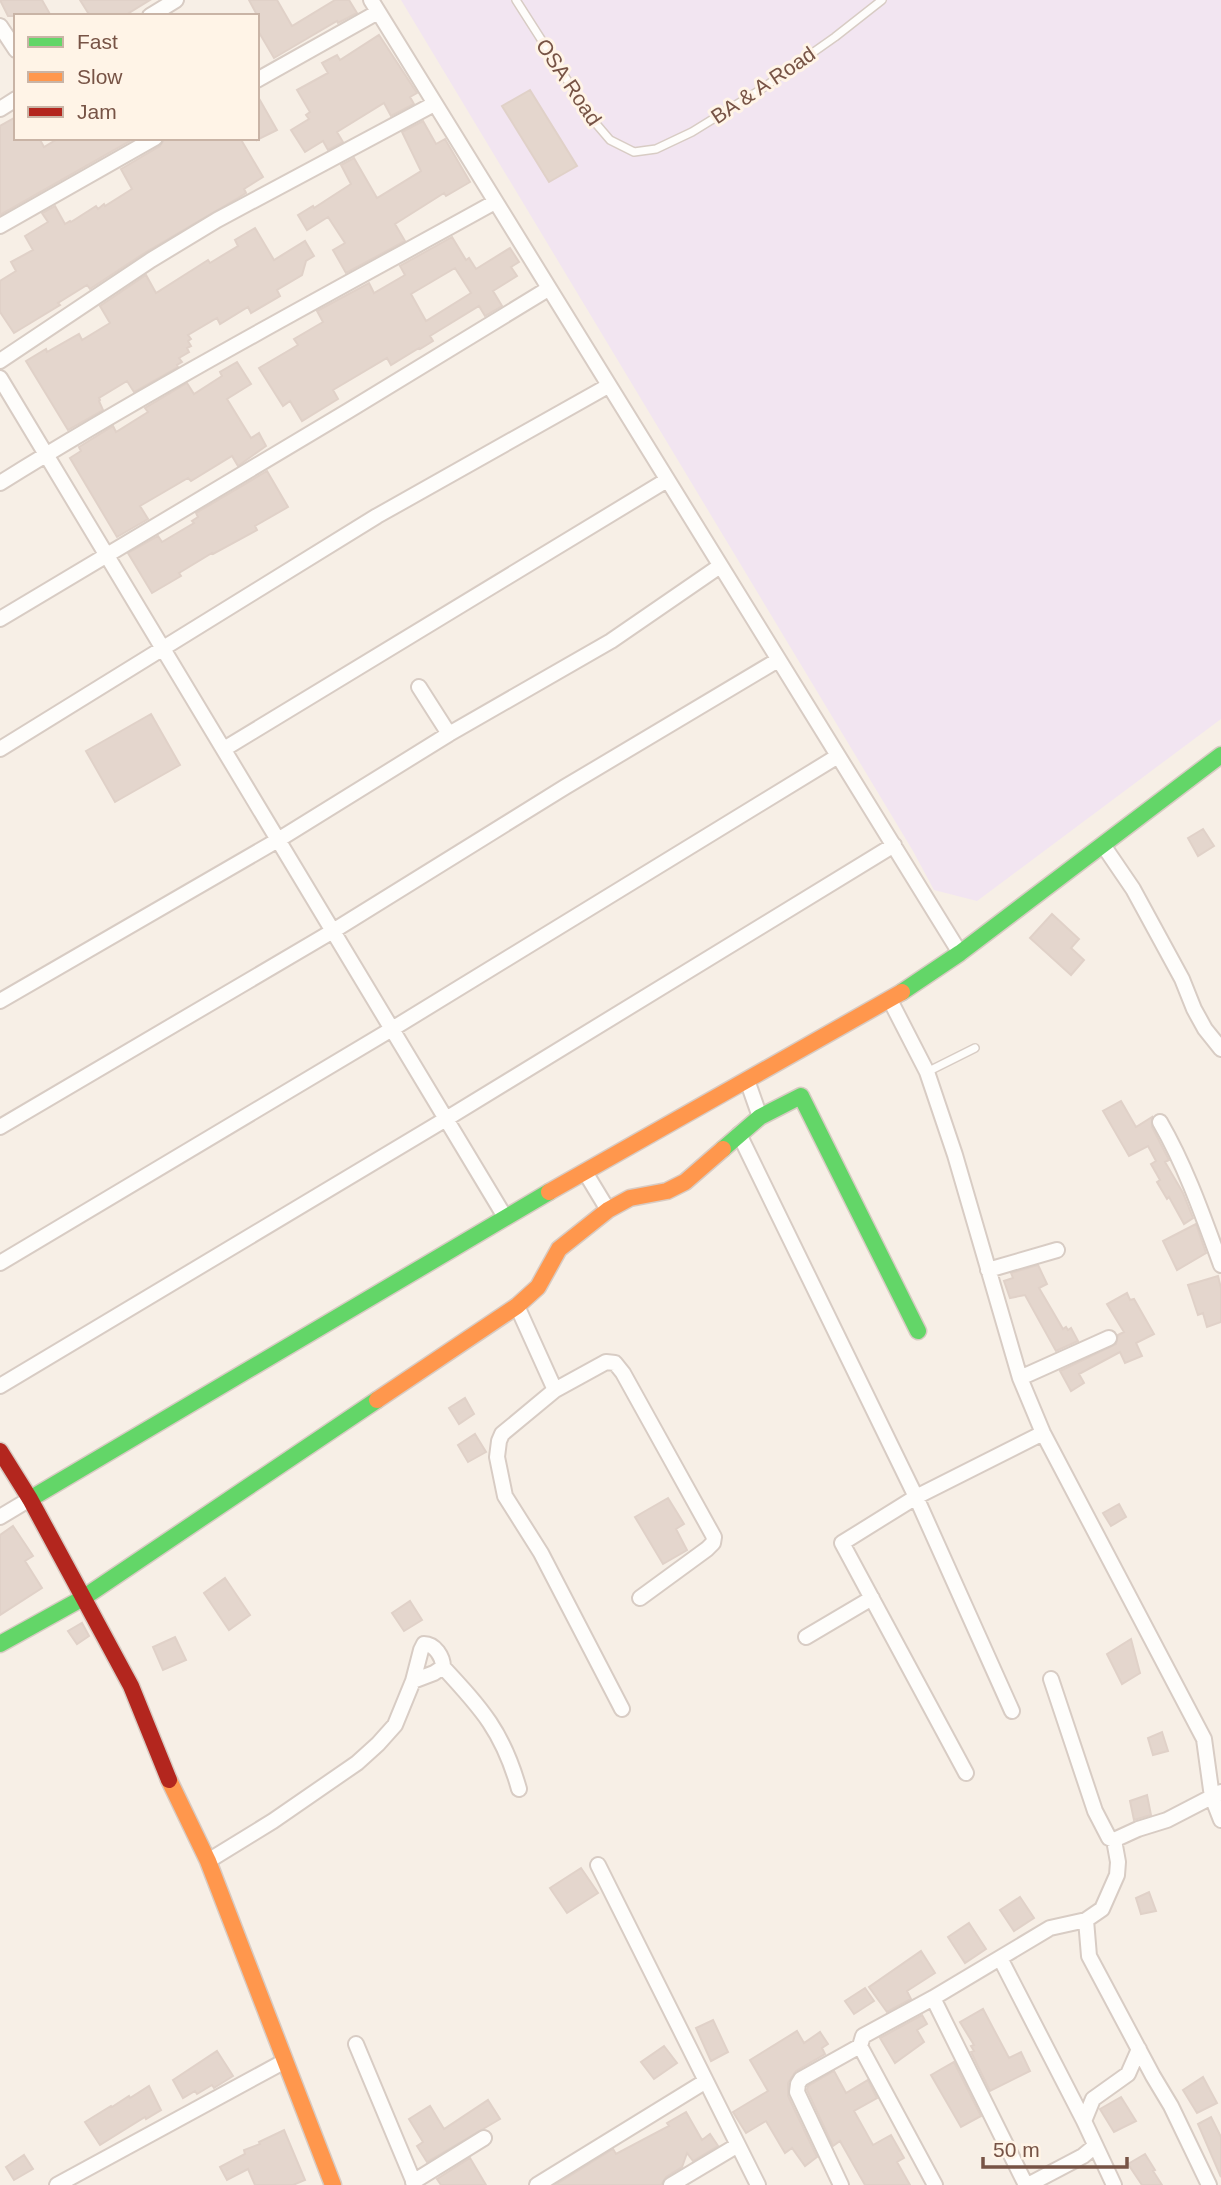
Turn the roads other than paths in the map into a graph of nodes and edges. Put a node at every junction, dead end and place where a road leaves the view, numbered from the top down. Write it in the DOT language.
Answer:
graph roads {
  1 [pos="176,0"];
  2 [pos="516,0"];
  3 [pos="883,0"];
  4 [pos="374,6"];
  5 [pos="153,14"];
  6 [pos="0,26"];
  7 [pos="14,47"];
  8 [pos="259,79"];
  9 [pos="434,104"];
  10 [pos="151,140"];
  11 [pos="634,152"];
  12 [pos="495,202"];
  13 [pos="0,226"];
  14 [pos="548,289"];
  15 [pos="0,360"];
  16 [pos="0,378"];
  17 [pos="608,386"];
  18 [pos="46,454"];
  19 [pos="667,480"];
  20 [pos="0,483"];
  21 [pos="107,556"];
  22 [pos="720,566"];
  23 [pos="0,620"];
  24 [pos="163,649"];
  25 [pos="778,660"];
  26 [pos="419,687"];
  27 [pos="449,734"];
  28 [pos="0,749"];
  29 [pos="224,749"];
  30 [pos="838,756"];
  31 [pos="1219,762"];
  32 [pos="278,840"];
  33 [pos="894,845"];
  34 [pos="1103,845"];
  35 [pos="333,931"];
  36 [pos="960,953"];
  37 [pos="890,1000"];
  38 [pos="0,1001"];
  39 [pos="392,1029"];
  40 [pos="975,1048"];
  41 [pos="1221,1049"];
  42 [pos="927,1072"];
  43 [pos="747,1080"];
  44 [pos="760,1117"];
  45 [pos="446,1119"];
  46 [pos="1160,1122"];
  47 [pos="0,1127"];
  48 [pos="739,1135"];
  49 [pos="585,1172"];
  50 [pos="608,1210"];
  51 [pos="505,1217"];
  52 [pos="1057,1250"];
  53 [pos="0,1263"];
  54 [pos="1221,1265"];
  55 [pos="988,1270"];
  56 [pos="517,1306"];
  57 [pos="918,1331"];
  58 [pos="1109,1338"];
  59 [pos="1020,1378"];
  60 [pos="0,1386"];
  61 [pos="555,1390"];
  62 [pos="1043,1433"];
  63 [pos="0,1451"];
  64 [pos="916,1497"];
  65 [pos="30,1499"];
  66 [pos="0,1517"];
  67 [pos="83,1598"];
  68 [pos="640,1598"];
  69 [pos="872,1598"];
  70 [pos="806,1637"];
  71 [pos="0,1644"];
  72 [pos="443,1667"];
  73 [pos="1051,1679"];
  74 [pos="413,1681"];
  75 [pos="622,1709"];
  76 [pos="1012,1711"];
  77 [pos="967,1773"];
  78 [pos="519,1789"];
  79 [pos="1216,1795"];
  80 [pos="1221,1820"];
  81 [pos="1114,1840"];
  82 [pos="208,1861"];
  83 [pos="598,1865"];
  84 [pos="1086,1920"];
  85 [pos="1000,1958"];
  86 [pos="933,1998"];
  87 [pos="356,2043"];
  88 [pos="860,2046"];
  89 [pos="1139,2049"];
  90 [pos="285,2061"];
  91 [pos="1128,2074"];
  92 [pos="1153,2076"];
  93 [pos="706,2081"];
  94 [pos="1067,2090"];
  95 [pos="1093,2099"];
  96 [pos="1084,2121"];
  97 [pos="484,2138"];
  98 [pos="738,2145"];
  99 [pos="1096,2146"];
  100 [pos="414,2183"];
  101 [pos="57,2185"];
  102 [pos="332,2185"];
  103 [pos="537,2185"];
  104 [pos="671,2185"];
  105 [pos="758,2185"];
  106 [pos="841,2185"];
  107 [pos="935,2185"];
  108 [pos="1027,2185"];
  109 [pos="1114,2185"];
  110 [pos="1209,2185"];
  1 -- 5 [label="street"];
  2 -- 11 [label="lane, OSA Road"];
  3 -- 11 [label="lane, BA & A Road"];
  4 -- 8 [label="street"];
  4 -- 9 [label="street"];
  6 -- 7 [label="street"];
  9 -- 12 [label="street"];
  9 -- 15 [label="street"];
  10 -- 13 [label="street"];
  12 -- 14 [label="street"];
  12 -- 18 [label="street"];
  14 -- 17 [label="street"];
  14 -- 21 [label="street"];
  16 -- 18 [label="street"];
  17 -- 19 [label="street"];
  17 -- 24 [label="street"];
  18 -- 20 [label="street"];
  18 -- 21 [label="street"];
  19 -- 22 [label="street"];
  19 -- 29 [label="street"];
  21 -- 23 [label="street"];
  21 -- 24 [label="street"];
  22 -- 25 [label="street"];
  22 -- 27 [label="street"];
  24 -- 28 [label="street"];
  24 -- 29 [label="street"];
  25 -- 30 [label="street"];
  25 -- 35 [label="street"];
  26 -- 27 [label="street"];
  27 -- 32 [label="street"];
  29 -- 32 [label="street"];
  30 -- 33 [label="street"];
  30 -- 39 [label="street"];
  31 -- 34 [label="street"];
  32 -- 35 [label="street"];
  32 -- 38 [label="street"];
  33 -- 36 [label="street"];
  33 -- 45 [label="street"];
  34 -- 36 [label="street"];
  34 -- 41 [label="street"];
  35 -- 39 [label="street"];
  35 -- 47 [label="street"];
  36 -- 37 [label="street"];
  37 -- 42 [label="street"];
  37 -- 43 [label="street"];
  39 -- 45 [label="street"];
  39 -- 53 [label="street"];
  40 -- 42 [label="lane"];
  42 -- 55 [label="street"];
  43 -- 44 [label="street"];
  43 -- 49 [label="street"];
  44 -- 48 [label="street"];
  44 -- 57 [label="street"];
  45 -- 51 [label="street"];
  45 -- 60 [label="street"];
  46 -- 54 [label="street"];
  48 -- 50 [label="street"];
  48 -- 64 [label="street"];
  49 -- 50 [label="street"];
  49 -- 51 [label="street"];
  50 -- 56 [label="street"];
  51 -- 65 [label="street"];
  52 -- 55 [label="street"];
  55 -- 59 [label="street"];
  56 -- 61 [label="street"];
  56 -- 67 [label="street"];
  58 -- 59 [label="street"];
  59 -- 62 [label="street"];
  61 -- 68 [label="street"];
  61 -- 75 [label="street"];
  62 -- 64 [label="street"];
  62 -- 79 [label="street"];
  63 -- 65 [label="street"];
  64 -- 69 [label="street"];
  64 -- 76 [label="street"];
  65 -- 66 [label="street"];
  65 -- 67 [label="street"];
  67 -- 71 [label="street"];
  67 -- 82 [label="street"];
  69 -- 70 [label="street"];
  69 -- 77 [label="street"];
  72 -- 74 [label="street"];
  72 -- 74 [label="street"];
  72 -- 78 [label="street"];
  73 -- 81 [label="street"];
  74 -- 82 [label="street"];
  79 -- 80 [label="street"];
  79 -- 81 [label="street"];
  81 -- 84 [label="street"];
  82 -- 90 [label="street"];
  83 -- 93 [label="street"];
  84 -- 85 [label="street"];
  84 -- 89 [label="street"];
  85 -- 86 [label="street"];
  85 -- 94 [label="street"];
  86 -- 88 [label="street"];
  86 -- 108 [label="street"];
  87 -- 100 [label="street"];
  88 -- 106 [label="street"];
  88 -- 107 [label="street"];
  89 -- 91 [label="street"];
  89 -- 92 [label="street"];
  90 -- 101 [label="street"];
  90 -- 102 [label="street"];
  91 -- 92 [label="street"];
  91 -- 95 [label="street"];
  92 -- 110 [label="street"];
  93 -- 98 [label="street"];
  93 -- 103 [label="street"];
  94 -- 95 [label="street"];
  94 -- 96 [label="street"];
  95 -- 96 [label="street"];
  96 -- 99 [label="street"];
  97 -- 100 [label="street"];
  98 -- 104 [label="street"];
  98 -- 105 [label="street"];
  99 -- 108 [label="street"];
  99 -- 109 [label="street"];
}
